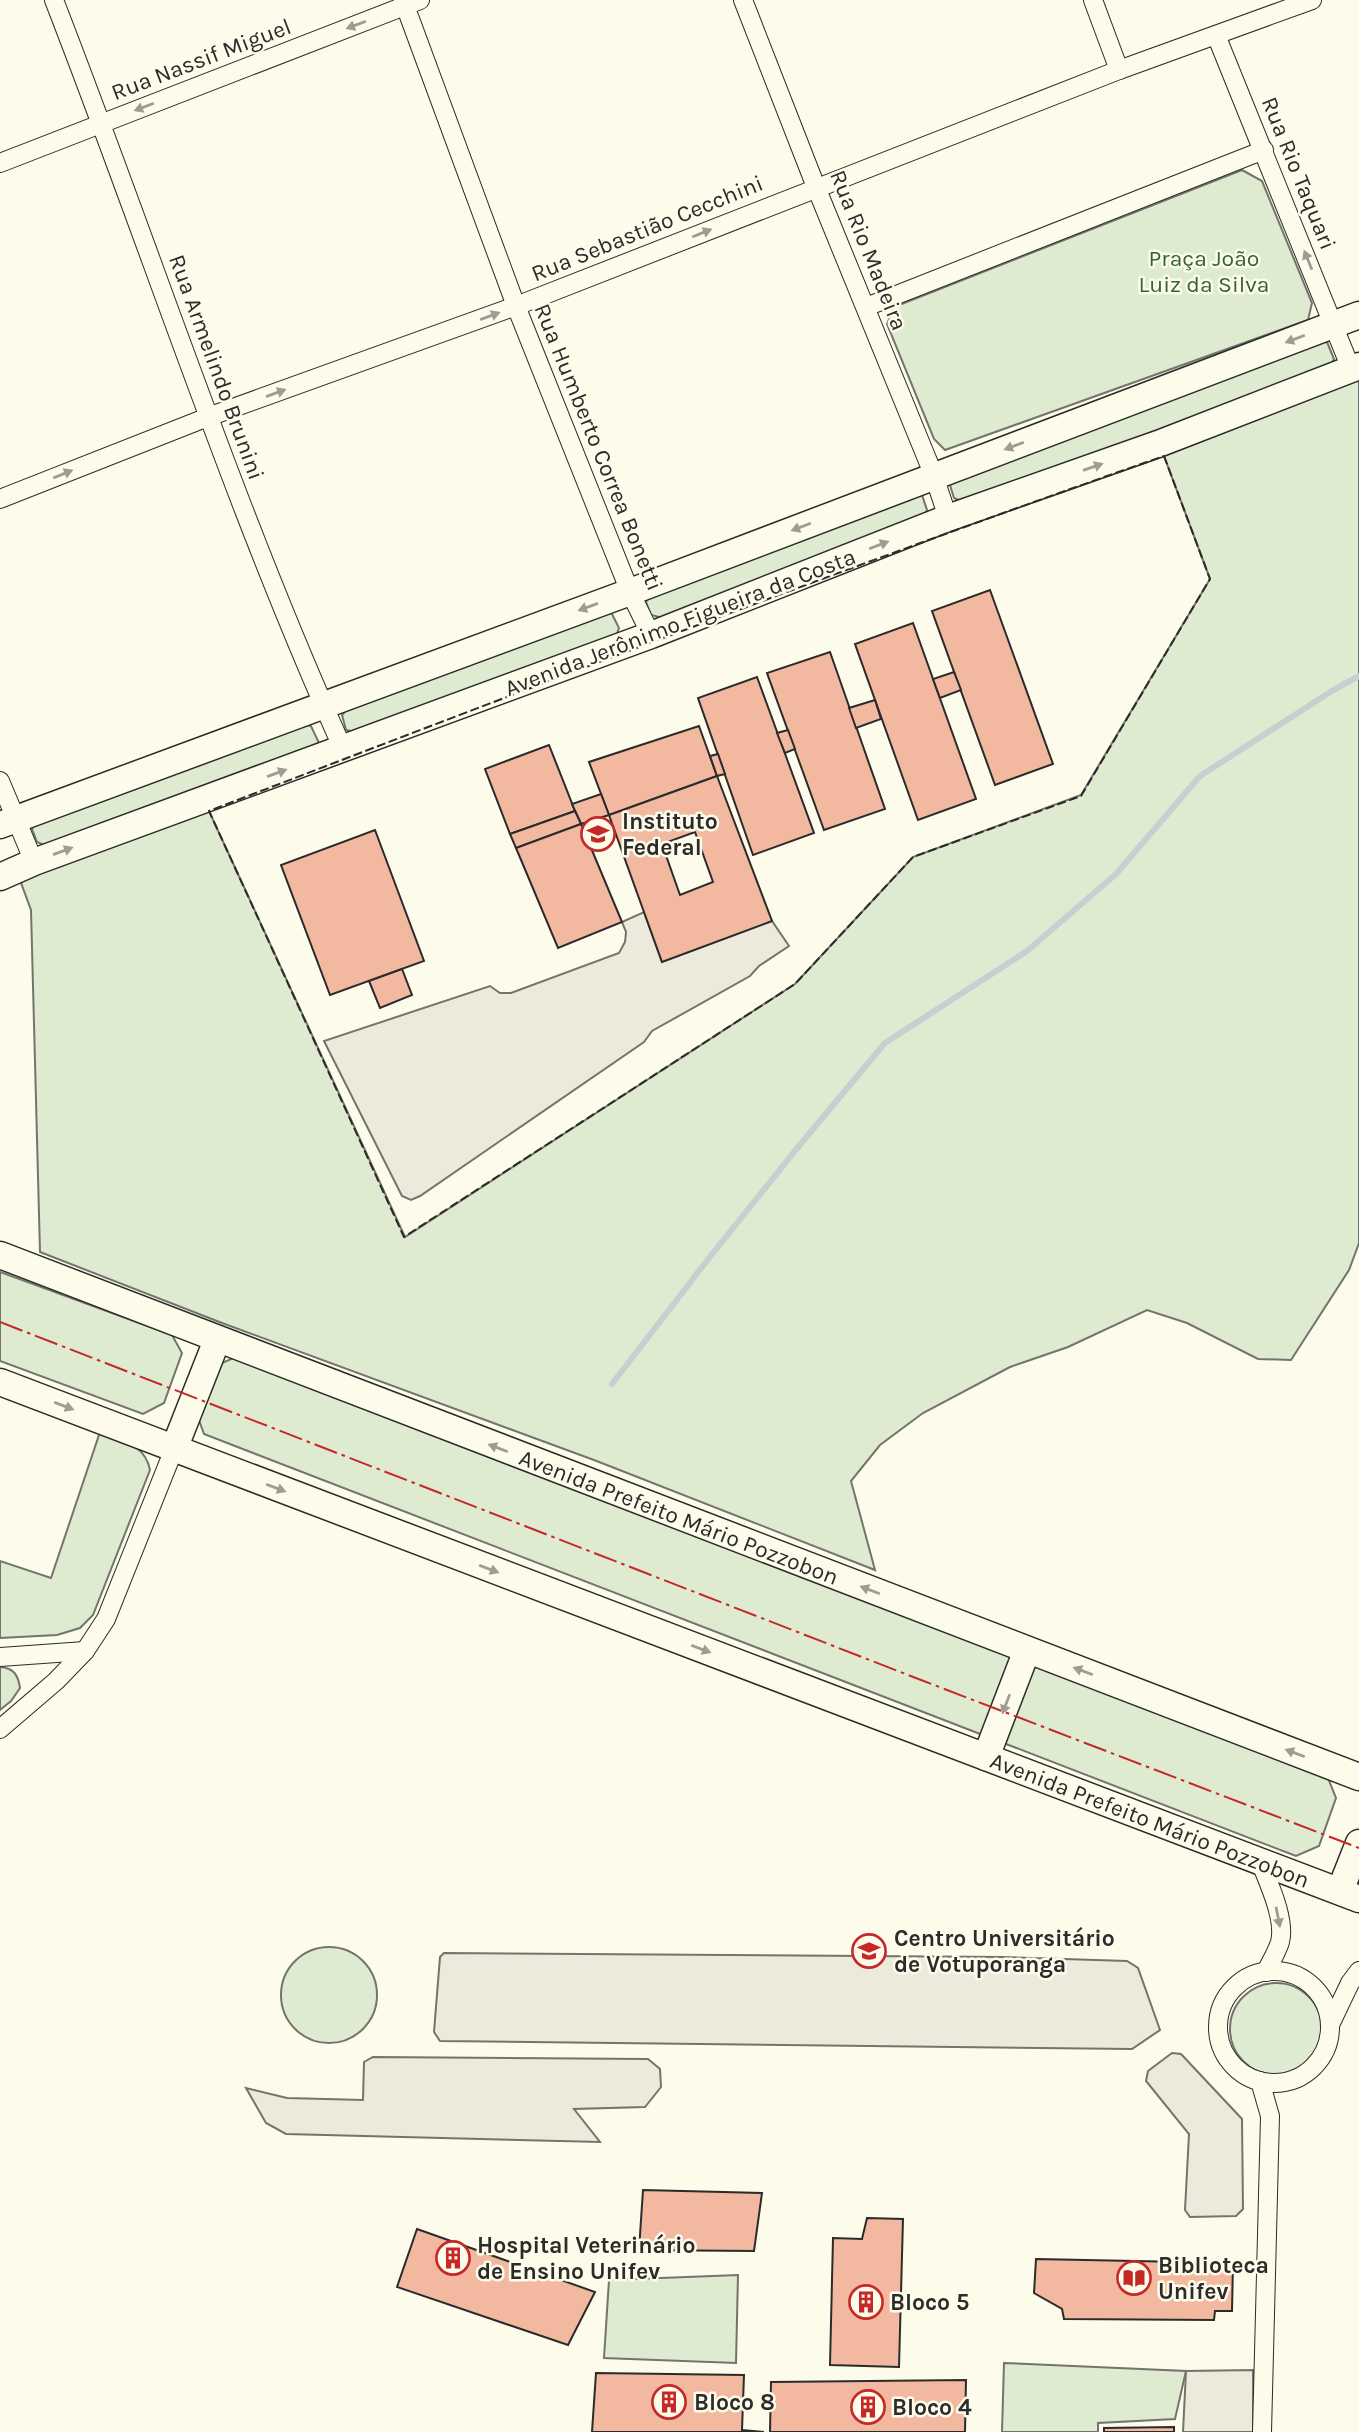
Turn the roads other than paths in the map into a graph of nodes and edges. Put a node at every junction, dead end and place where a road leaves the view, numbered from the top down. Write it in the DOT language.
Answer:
graph roads {
  1 [pos="54,0"];
  2 [pos="743,0"];
  3 [pos="1093,0"];
  4 [pos="1312,0"];
  5 [pos="409,2"];
  6 [pos="1216,36"];
  7 [pos="1119,70"];
  8 [pos="102,124"];
  9 [pos="1264,150"];
  10 [pos="0,163"];
  11 [pos="816,187"];
  12 [pos="516,306"];
  13 [pos="866,307"];
  14 [pos="1359,315"];
  15 [pos="1334,324"];
  16 [pos="1355,367"];
  17 [pos="208,417"];
  18 [pos="934,476"];
  19 [pos="0,499"];
  20 [pos="948,518"];
  21 [pos="630,592"];
  22 [pos="650,635"];
  23 [pos="323,705"];
  24 [pos="343,749"];
  25 [pos="0,782"];
  26 [pos="7,822"];
  27 [pos="34,862"];
  28 [pos="0,877"];
  29 [pos="0,1255"];
  30 [pos="217,1340"];
  31 [pos="0,1382"];
  32 [pos="173,1449"];
  33 [pos="1027,1650"];
  34 [pos="85,1651"];
  35 [pos="0,1657"];
  36 [pos="0,1729"];
  37 [pos="986,1758"];
  38 [pos="1359,1777"];
  39 [pos="1359,1843"];
  40 [pos="1259,1861"];
  41 [pos="1350,1895"];
  42 [pos="1266,1972"];
  43 [pos="1359,1972"];
  44 [pos="1330,2025"];
  45 [pos="1261,2081"];
  46 [pos="1288,2081"];
  47 [pos="1270,2116"];
  48 [pos="1262,2432"];
  1 -- 8 [label="street, Rua Armelindo Brunini"];
  2 -- 11 [label="street, Rua Rio Madeira"];
  3 -- 7 [label="street"];
  4 -- 6 [label="street, Rua Sebastião Cecchini"];
  5 -- 8 [label="street, Rua Nassif Miguel, one-way"];
  5 -- 12 [label="street, Rua Humberto Correa Bonetti"];
  6 -- 7 [label="street, Rua Sebastião Cecchini"];
  6 -- 9 [label="street, Rua Rio Taquari"];
  7 -- 11 [label="street, Rua Sebastião Cecchini"];
  8 -- 10 [label="street, Rua Nassif Miguel"];
  8 -- 17 [label="street, Rua Armelindo Brunini"];
  9 -- 13 [label="street"];
  15 -- 9 [label="street, Rua Rio Taquari, one-way"];
  12 -- 11 [label="street, Rua Sebastião Cecchini, one-way"];
  11 -- 13 [label="street, Rua Rio Madeira"];
  17 -- 12 [label="street, Rua Sebastião Cecchini, one-way"];
  12 -- 21 [label="street, Rua Humberto Correa Bonetti"];
  13 -- 18 [label="street, Rua Rio Madeira"];
  14 -- 15 [label="street, Avenida Jerônimo Figueira da Costa"];
  15 -- 16 [label="street, Rua Rio Taquari"];
  15 -- 18 [label="street, Avenida Jerônimo Figueira da Costa, one-way"];
  20 -- 16 [label="street, Avenida Jerônimo Figueira da Costa, one-way"];
  19 -- 17 [label="street, Rua Sebastião Cecchini, one-way"];
  17 -- 23 [label="street, Rua Armelindo Brunini"];
  18 -- 20 [label="street, Rua Rio Madeira"];
  18 -- 21 [label="street, Avenida Jerônimo Figueira da Costa, one-way"];
  22 -- 20 [label="street, Avenida Jerônimo Figueira da Costa, one-way"];
  21 -- 22 [label="street, Rua Humberto Correa Bonetti"];
  21 -- 23 [label="street, Avenida Jerônimo Figueira da Costa, one-way"];
  22 -- 24 [label="street, Avenida Jerônimo Figueira da Costa"];
  23 -- 24 [label="street, Rua Armelindo Brunini"];
  23 -- 26 [label="street, Avenida Jerônimo Figueira da Costa"];
  27 -- 24 [label="street, Avenida Jerônimo Figueira da Costa, one-way"];
  25 -- 26 [label="street"];
  26 -- 27 [label="street"];
  27 -- 28 [label="street, Avenida Jerônimo Figueira da Costa"];
  29 -- 30 [label="street, Avenida Prefeito Mário Pozzobon"];
  30 -- 32 [label="street"];
  33 -- 30 [label="street, Avenida Prefeito Mário Pozzobon, one-way"];
  31 -- 32 [label="street, Avenida Prefeito Mário Pozzobon, one-way"];
  32 -- 34 [label="street"];
  32 -- 37 [label="street, Avenida Prefeito Mário Pozzobon, one-way"];
  33 -- 37 [label="street, one-way"];
  38 -- 33 [label="street, Avenida Prefeito Mário Pozzobon, one-way"];
  34 -- 35 [label="street"];
  34 -- 36 [label="street"];
  37 -- 40 [label="street, Avenida Prefeito Mário Pozzobon"];
  39 -- 41 [label="street"];
  40 -- 41 [label="street, Avenida Prefeito Mário Pozzobon"];
  40 -- 42 [label="street, one-way"];
  42 -- 44 [label="street"];
  42 -- 45 [label="street"];
  43 -- 44 [label="street"];
  44 -- 46 [label="street"];
  45 -- 46 [label="street"];
  45 -- 47 [label="street"];
  46 -- 47 [label="street"];
  47 -- 48 [label="street"];
}
